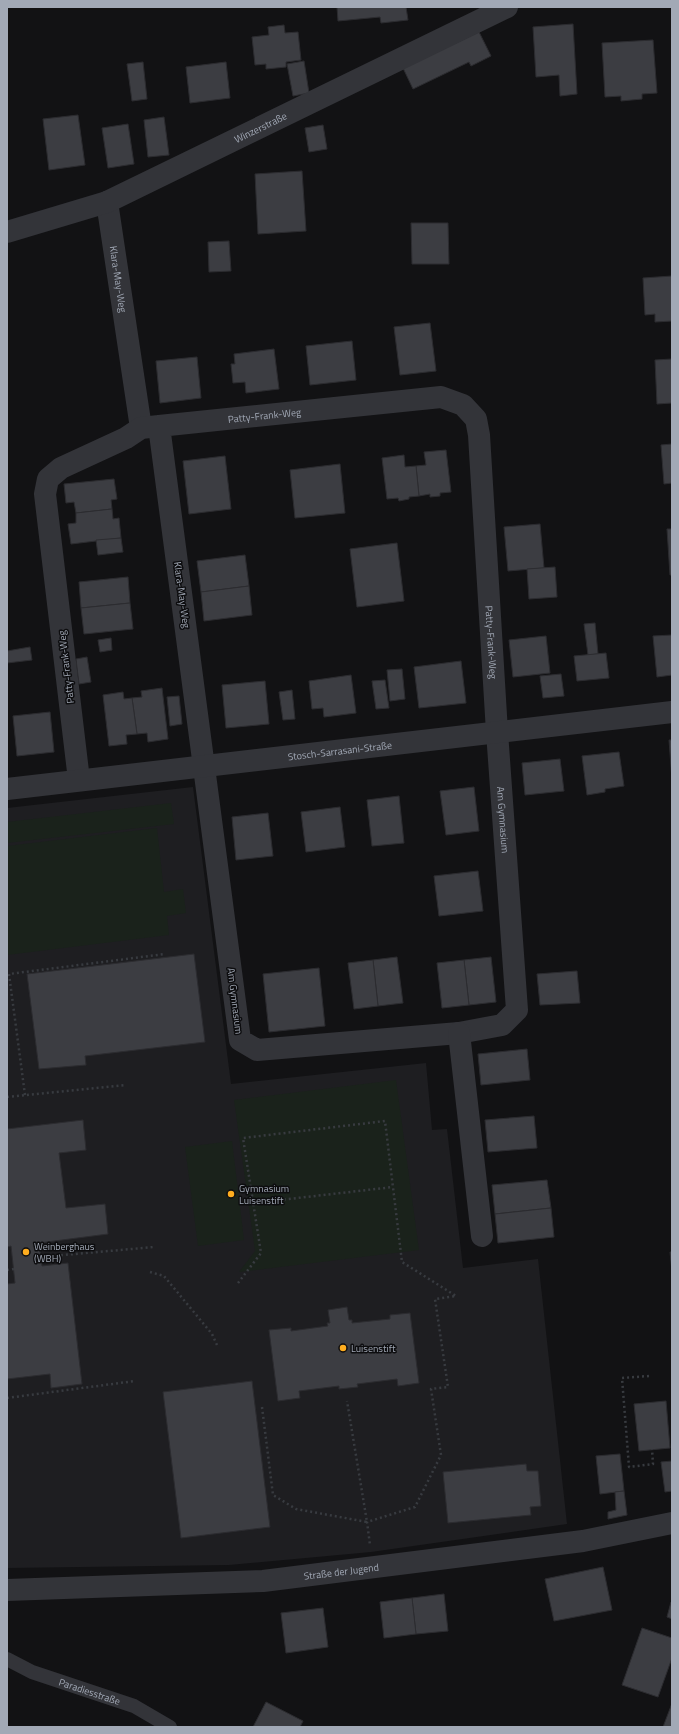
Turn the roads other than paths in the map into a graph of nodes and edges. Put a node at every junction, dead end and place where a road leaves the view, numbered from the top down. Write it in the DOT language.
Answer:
graph roads {
  1 [pos="507,7"];
  2 [pos="107,202"];
  3 [pos="7,232"];
  4 [pos="150,427"];
  5 [pos="672,712"];
  6 [pos="497,732"];
  7 [pos="205,765"];
  8 [pos="79,780"];
  9 [pos="7,789"];
  10 [pos="459,1033"];
  11 [pos="482,1236"];
  12 [pos="672,1523"];
  13 [pos="7,1590"];
  14 [pos="7,1659"];
  15 [pos="170,1727"];
  1 -- 2 [label="street, Winzerstraße"];
  2 -- 3 [label="street, Winzerstraße"];
  2 -- 4 [label="street, Klara-May-Weg"];
  4 -- 6 [label="street, Patty-Frank-Weg"];
  4 -- 7 [label="street, Klara-May-Weg"];
  4 -- 8 [label="street, Patty-Frank-Weg"];
  5 -- 6 [label="street, Stosch-Sarrasani-Straße"];
  6 -- 7 [label="street, Stosch-Sarrasani-Straße"];
  6 -- 10 [label="street, Am Gymnasium"];
  7 -- 8 [label="street, Stosch-Sarrasani-Straße"];
  7 -- 10 [label="street, Am Gymnasium"];
  8 -- 9 [label="street, Stosch-Sarrasani-Straße"];
  10 -- 11 [label="street"];
  12 -- 13 [label="street, Straße der Jugend"];
  14 -- 15 [label="lane, Paradiesstraße"];
}
